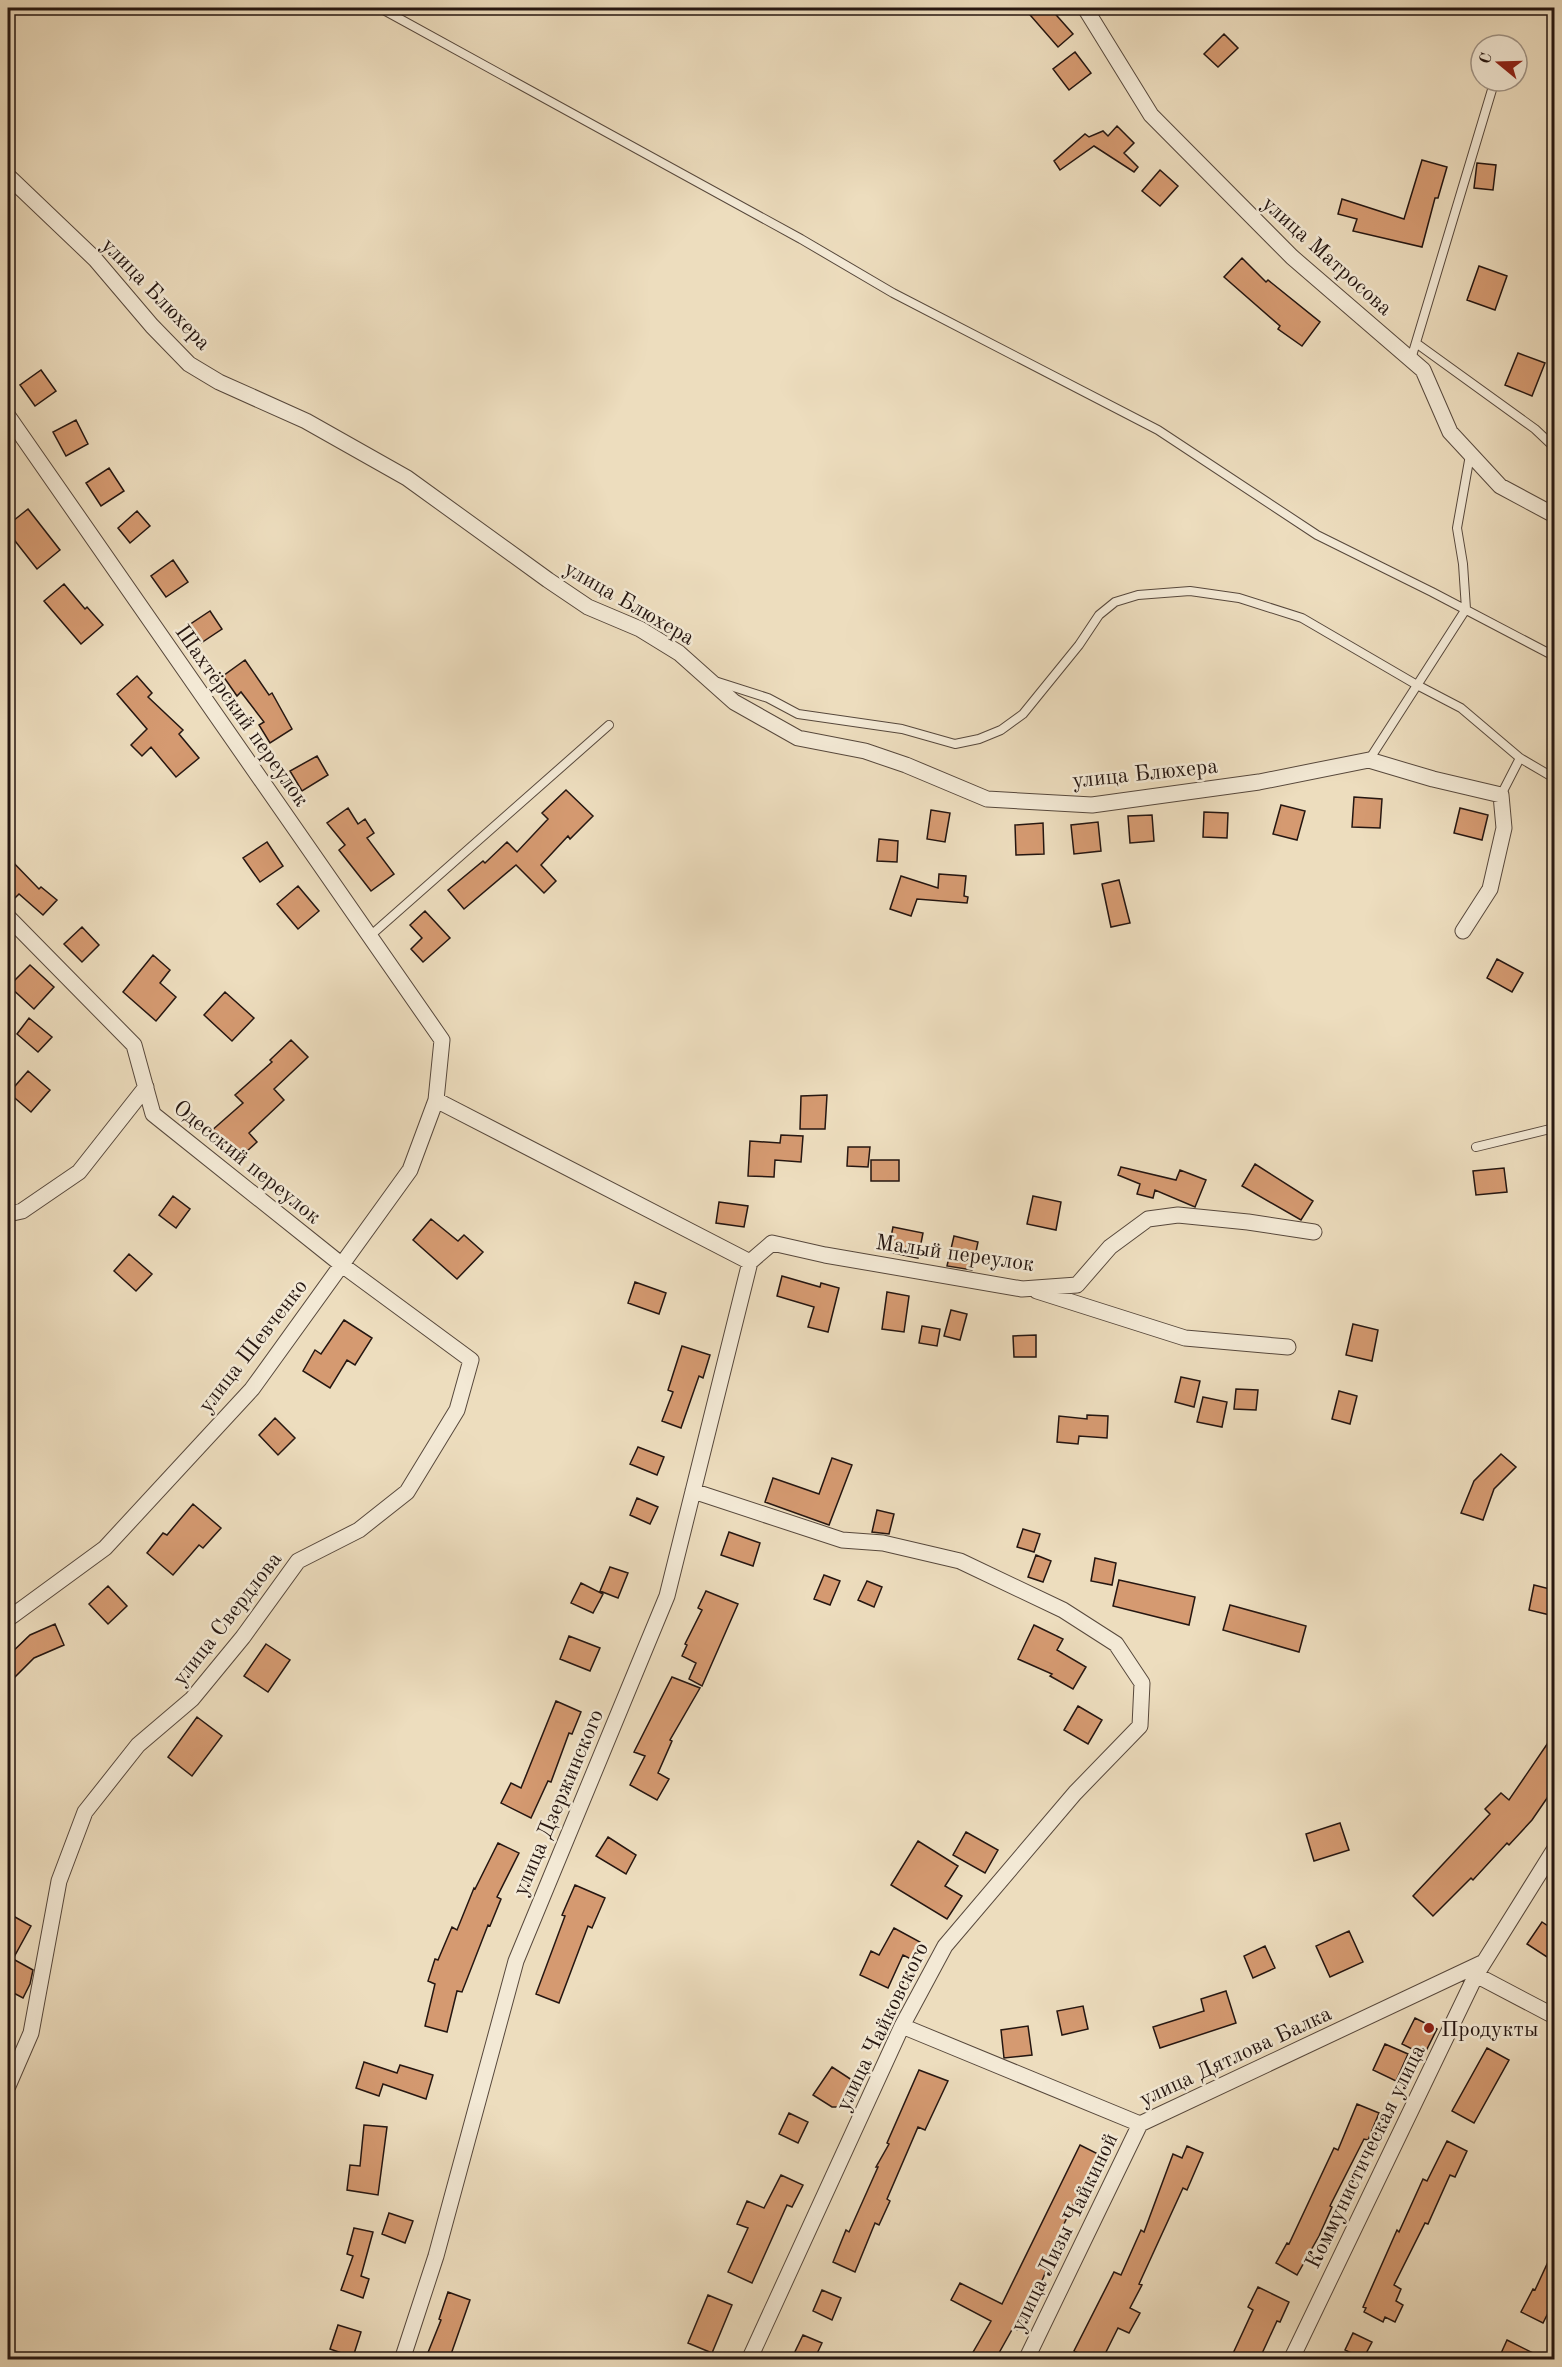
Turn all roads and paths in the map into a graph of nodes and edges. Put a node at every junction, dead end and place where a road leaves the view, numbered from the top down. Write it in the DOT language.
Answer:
graph roads {
  1 [pos="380,8"];
  2 [pos="1086,8"];
  3 [pos="1491,93"];
  4 [pos="8,176"];
  5 [pos="1416,343"];
  6 [pos="1411,359"];
  7 [pos="8,416"];
  8 [pos="1554,447"];
  9 [pos="1470,454"];
  10 [pos="1554,515"];
  11 [pos="1466,609"];
  12 [pos="1554,656"];
  13 [pos="708,678"];
  14 [pos="1417,685"];
  15 [pos="609,724"];
  16 [pos="1520,758"];
  17 [pos="1369,760"];
  18 [pos="1554,778"];
  19 [pos="1501,795"];
  20 [pos="8,917"];
  21 [pos="1463,931"];
  22 [pos="370,936"];
  23 [pos="442,1040"];
  24 [pos="146,1087"];
  25 [pos="436,1100"];
  26 [pos="1554,1128"];
  27 [pos="1476,1147"];
  28 [pos="8,1215"];
  29 [pos="1314,1232"];
  30 [pos="750,1262"];
  31 [pos="342,1265"];
  32 [pos="1028,1288"];
  33 [pos="1288,1347"];
  34 [pos="693,1491"];
  35 [pos="8,1619"];
  36 [pos="1554,1850"];
  37 [pos="1480,1969"];
  38 [pos="1554,2016"];
  39 [pos="902,2026"];
  40 [pos="8,2086"];
  41 [pos="1140,2124"];
  42 [pos="402,2360"];
  43 [pos="749,2360"];
  44 [pos="1026,2360"];
  45 [pos="1291,2360"];
  1 -- 11 [label="lane"];
  2 -- 6 [label="street, улица Матросова"];
  3 -- 5 [label="lane"];
  4 -- 13 [label="street, улица Блюхера"];
  5 -- 6 [label="lane"];
  5 -- 8 [label="lane"];
  6 -- 9 [label="street, улица Матросова"];
  7 -- 22 [label="street, Шахтёрский переулок"];
  9 -- 10 [label="street, улица Матросова"];
  9 -- 11 [label="lane"];
  11 -- 12 [label="lane"];
  11 -- 14 [label="lane"];
  13 -- 14 [label="lane"];
  13 -- 17 [label="street, улица Блюхера"];
  14 -- 16 [label="lane"];
  14 -- 17 [label="lane"];
  15 -- 22 [label="lane"];
  16 -- 18 [label="lane"];
  16 -- 19 [label="lane"];
  17 -- 19 [label="street"];
  19 -- 21 [label="street"];
  20 -- 24 [label="street, Одесский переулок"];
  22 -- 23 [label="street, Шахтёрский переулок"];
  23 -- 25 [label="street, улица Шевченко"];
  24 -- 28 [label="street"];
  24 -- 31 [label="street, Одесский переулок"];
  25 -- 30 [label="street"];
  25 -- 31 [label="street, улица Шевченко"];
  26 -- 27 [label="lane"];
  29 -- 32 [label="street, Малый переулок"];
  30 -- 32 [label="street, Малый переулок"];
  30 -- 34 [label="street, улица Дзержинского"];
  31 -- 35 [label="street, улица Шевченко"];
  31 -- 40 [label="street, улица Свердлова"];
  32 -- 33 [label="street"];
  34 -- 39 [label="street, улица Чайковского"];
  34 -- 42 [label="street, улица Дзержинского"];
  36 -- 37 [label="street, Коммунистическая улица"];
  37 -- 38 [label="street"];
  37 -- 41 [label="street, улица Дятлова Балка"];
  37 -- 45 [label="street, Коммунистическая улица"];
  39 -- 41 [label="street, улица Дятлова Балка"];
  39 -- 43 [label="street, улица Чайковского"];
  41 -- 44 [label="street, улица Лизы Чайкиной"];
}
